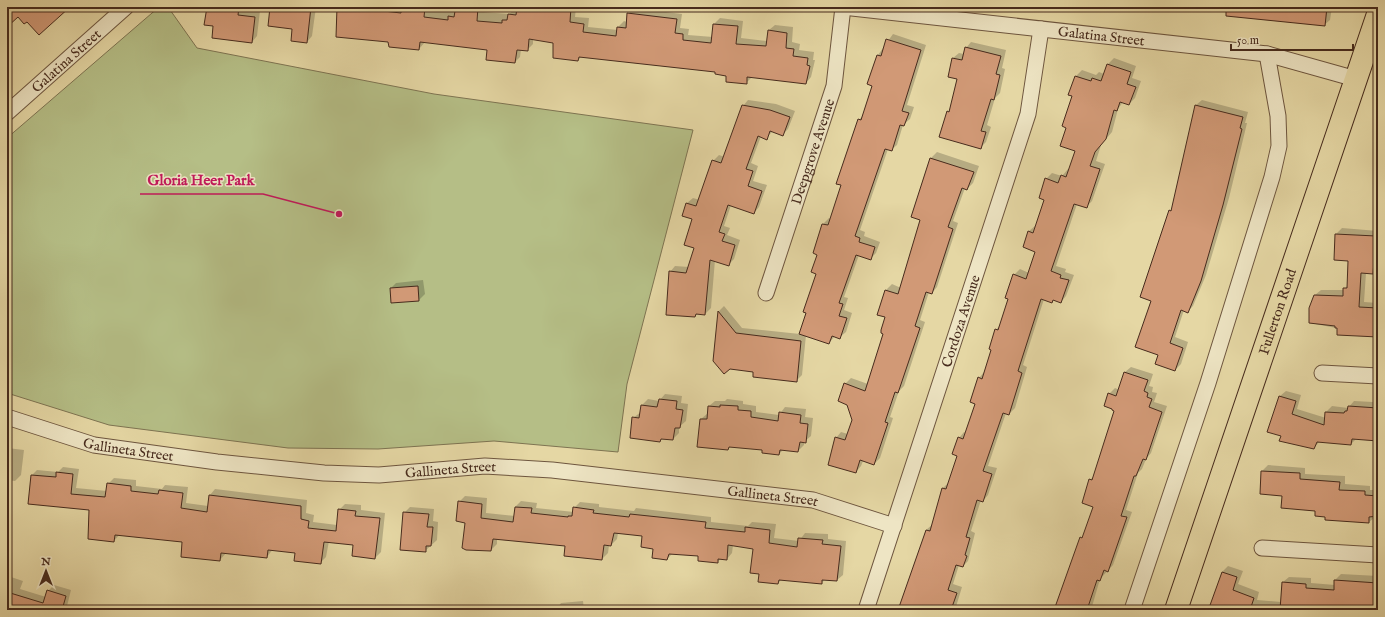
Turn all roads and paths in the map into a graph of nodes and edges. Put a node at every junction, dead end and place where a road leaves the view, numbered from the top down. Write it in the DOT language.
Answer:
graph roads {
  1 [pos="126,7"];
  2 [pos="843,7"];
  3 [pos="1378,14"];
  4 [pos="1041,29"];
  5 [pos="1267,54"];
  6 [pos="1356,79"];
  7 [pos="7,113"];
  8 [pos="766,293"];
  9 [pos="1322,373"];
  10 [pos="1378,376"];
  11 [pos="7,417"];
  12 [pos="894,526"];
  13 [pos="1262,548"];
  14 [pos="1378,555"];
  15 [pos="866,610"];
  16 [pos="1132,610"];
  17 [pos="1176,610"];
  1 -- 7 [label="street, Galatina Street"];
  2 -- 4 [label="street, Galatina Street"];
  2 -- 8 [label="street, Deepgrove Avenue"];
  3 -- 6 [label="main road, Fullerton Road"];
  4 -- 5 [label="street, Galatina Street"];
  4 -- 12 [label="street, Cordoza Avenue"];
  5 -- 6 [label="street, Galatina Street"];
  5 -- 16 [label="street"];
  6 -- 17 [label="main road, Fullerton Road"];
  9 -- 10 [label="street"];
  11 -- 12 [label="street, Gallineta Street"];
  12 -- 15 [label="street, Cordoza Avenue"];
  13 -- 14 [label="street"];
}
